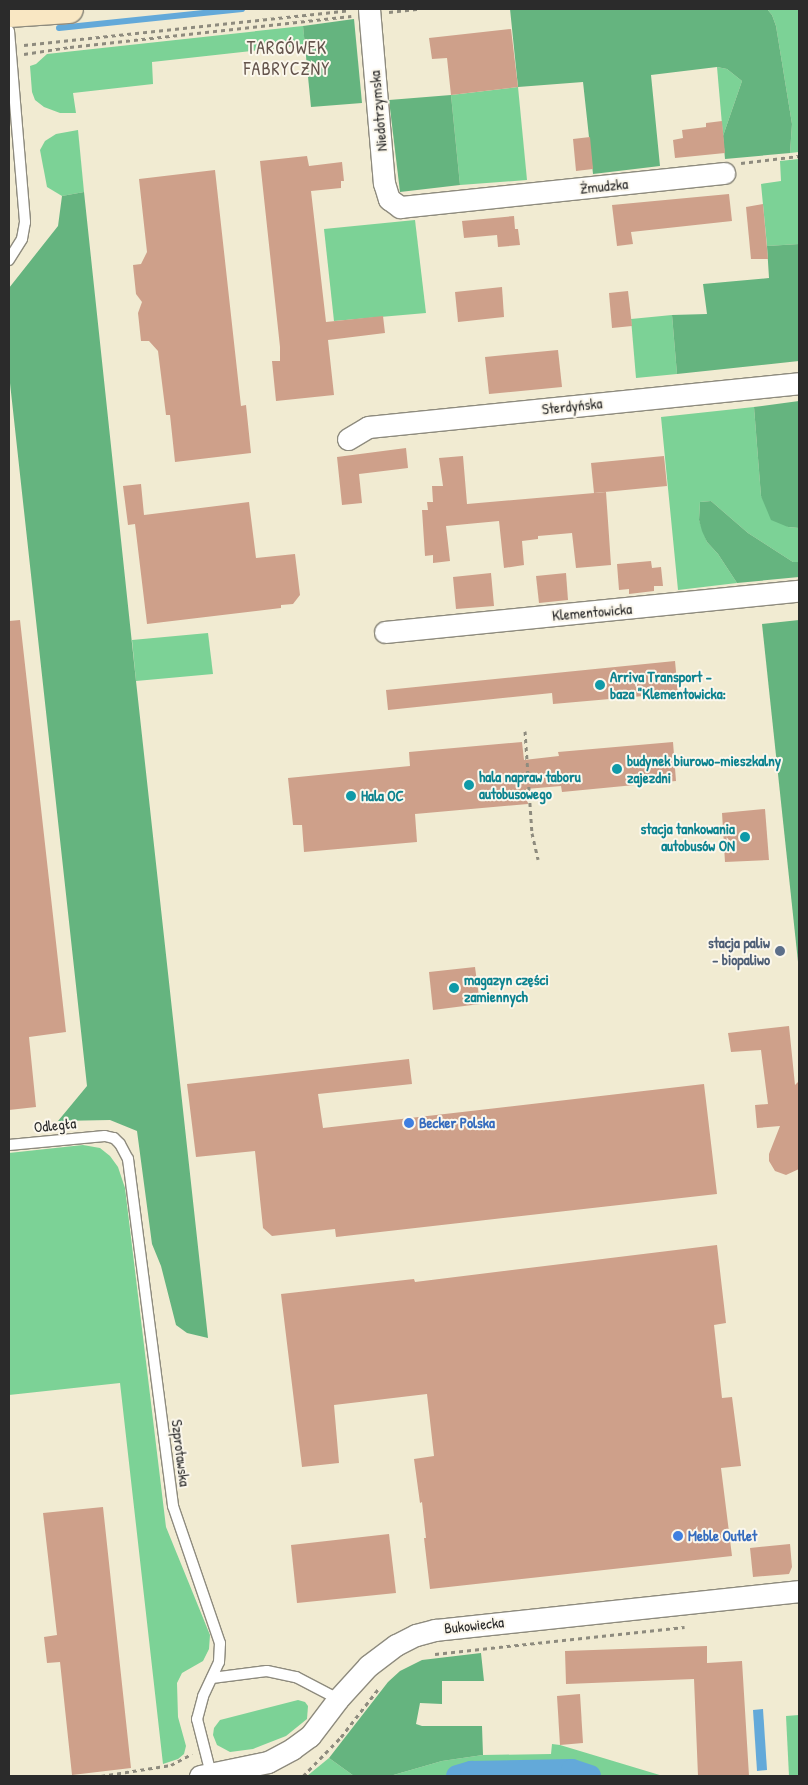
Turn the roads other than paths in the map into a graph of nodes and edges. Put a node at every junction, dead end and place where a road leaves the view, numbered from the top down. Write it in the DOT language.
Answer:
graph roads {
  1 [pos="69,9"];
  2 [pos="366,11"];
  3 [pos="9,13"];
  4 [pos="9,31"];
  5 [pos="12,90"];
  6 [pos="724,173"];
  7 [pos="400,207"];
  8 [pos="9,260"];
  9 [pos="799,383"];
  10 [pos="348,440"];
  11 [pos="799,591"];
  12 [pos="385,632"];
  13 [pos="105,1136"];
  14 [pos="9,1145"];
  15 [pos="799,1592"];
  16 [pos="212,1678"];
  17 [pos="338,1699"];
  18 [pos="206,1775"];
  1 -- 3 [label="street"];
  2 -- 7 [label="street, Niedotrzymska"];
  4 -- 5 [label="lane"];
  5 -- 8 [label="lane"];
  6 -- 7 [label="street, Żmudzka"];
  9 -- 10 [label="street, Sterdyńska"];
  11 -- 12 [label="street, Klementowicka"];
  13 -- 14 [label="lane, Odległa"];
  13 -- 16 [label="lane, Szprotawska"];
  15 -- 17 [label="street, Bukowiecka"];
  16 -- 17 [label="lane"];
  16 -- 18 [label="lane, Szprotawska"];
  17 -- 18 [label="street, Bukowiecka"];
}
